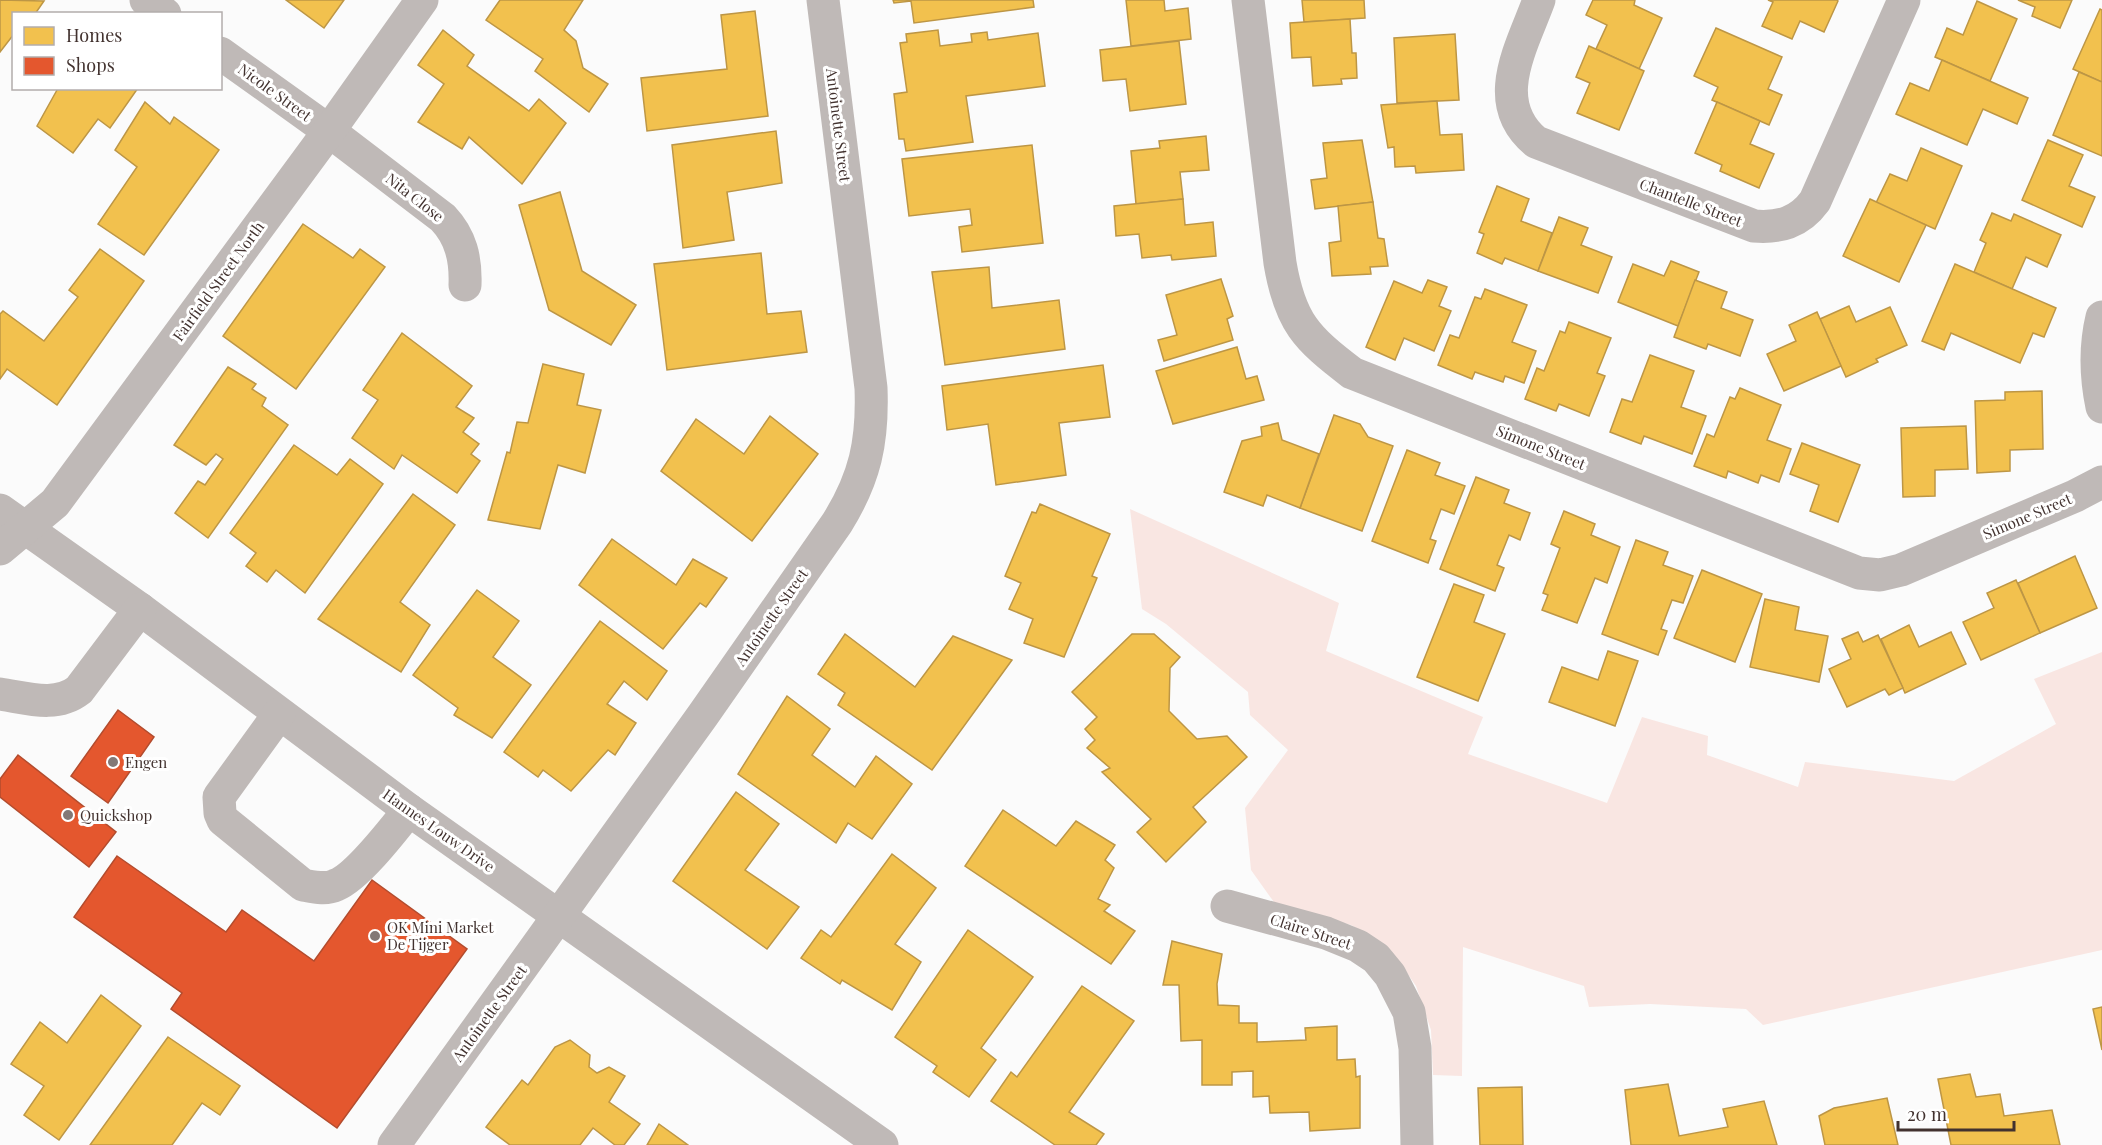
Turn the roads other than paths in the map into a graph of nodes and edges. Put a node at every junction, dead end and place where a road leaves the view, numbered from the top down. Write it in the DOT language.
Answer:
graph roads {
  1 [pos="146,0"];
  2 [pos="422,0"];
  3 [pos="823,0"];
  4 [pos="1248,0"];
  5 [pos="1539,0"];
  6 [pos="1904,0"];
  7 [pos="162,12"];
  8 [pos="222,54"];
  9 [pos="329,131"];
  10 [pos="465,285"];
  11 [pos="2102,317"];
  12 [pos="2102,407"];
  13 [pos="2102,482"];
  14 [pos="13,519"];
  15 [pos="0,549"];
  16 [pos="140,609"];
  17 [pos="0,694"];
  18 [pos="279,714"];
  19 [pos="409,810"];
  20 [pos="1227,906"];
  21 [pos="559,915"];
  22 [pos="394,1145"];
  23 [pos="882,1145"];
  24 [pos="1417,1145"];
  1 -- 7 [label="street"];
  2 -- 9 [label="street, Fairfield Street North"];
  3 -- 21 [label="street, Antoinette Street"];
  4 -- 13 [label="street, Simone Street"];
  5 -- 6 [label="street, Chantelle Street"];
  8 -- 9 [label="street, Nicole Street"];
  9 -- 10 [label="street, Nita Close"];
  9 -- 14 [label="street, Fairfield Street North"];
  11 -- 12 [label="street"];
  14 -- 15 [label="street, Fairfield Street North"];
  14 -- 16 [label="street, Hannes Louw Drive"];
  16 -- 17 [label="street"];
  16 -- 18 [label="street, Hannes Louw Drive"];
  18 -- 19 [label="street, Hannes Louw Drive"];
  18 -- 19 [label="street"];
  19 -- 21 [label="street, Hannes Louw Drive"];
  20 -- 24 [label="street, Claire Street"];
  21 -- 22 [label="street, Antoinette Street"];
  21 -- 23 [label="street, Hannes Louw Drive"];
}
